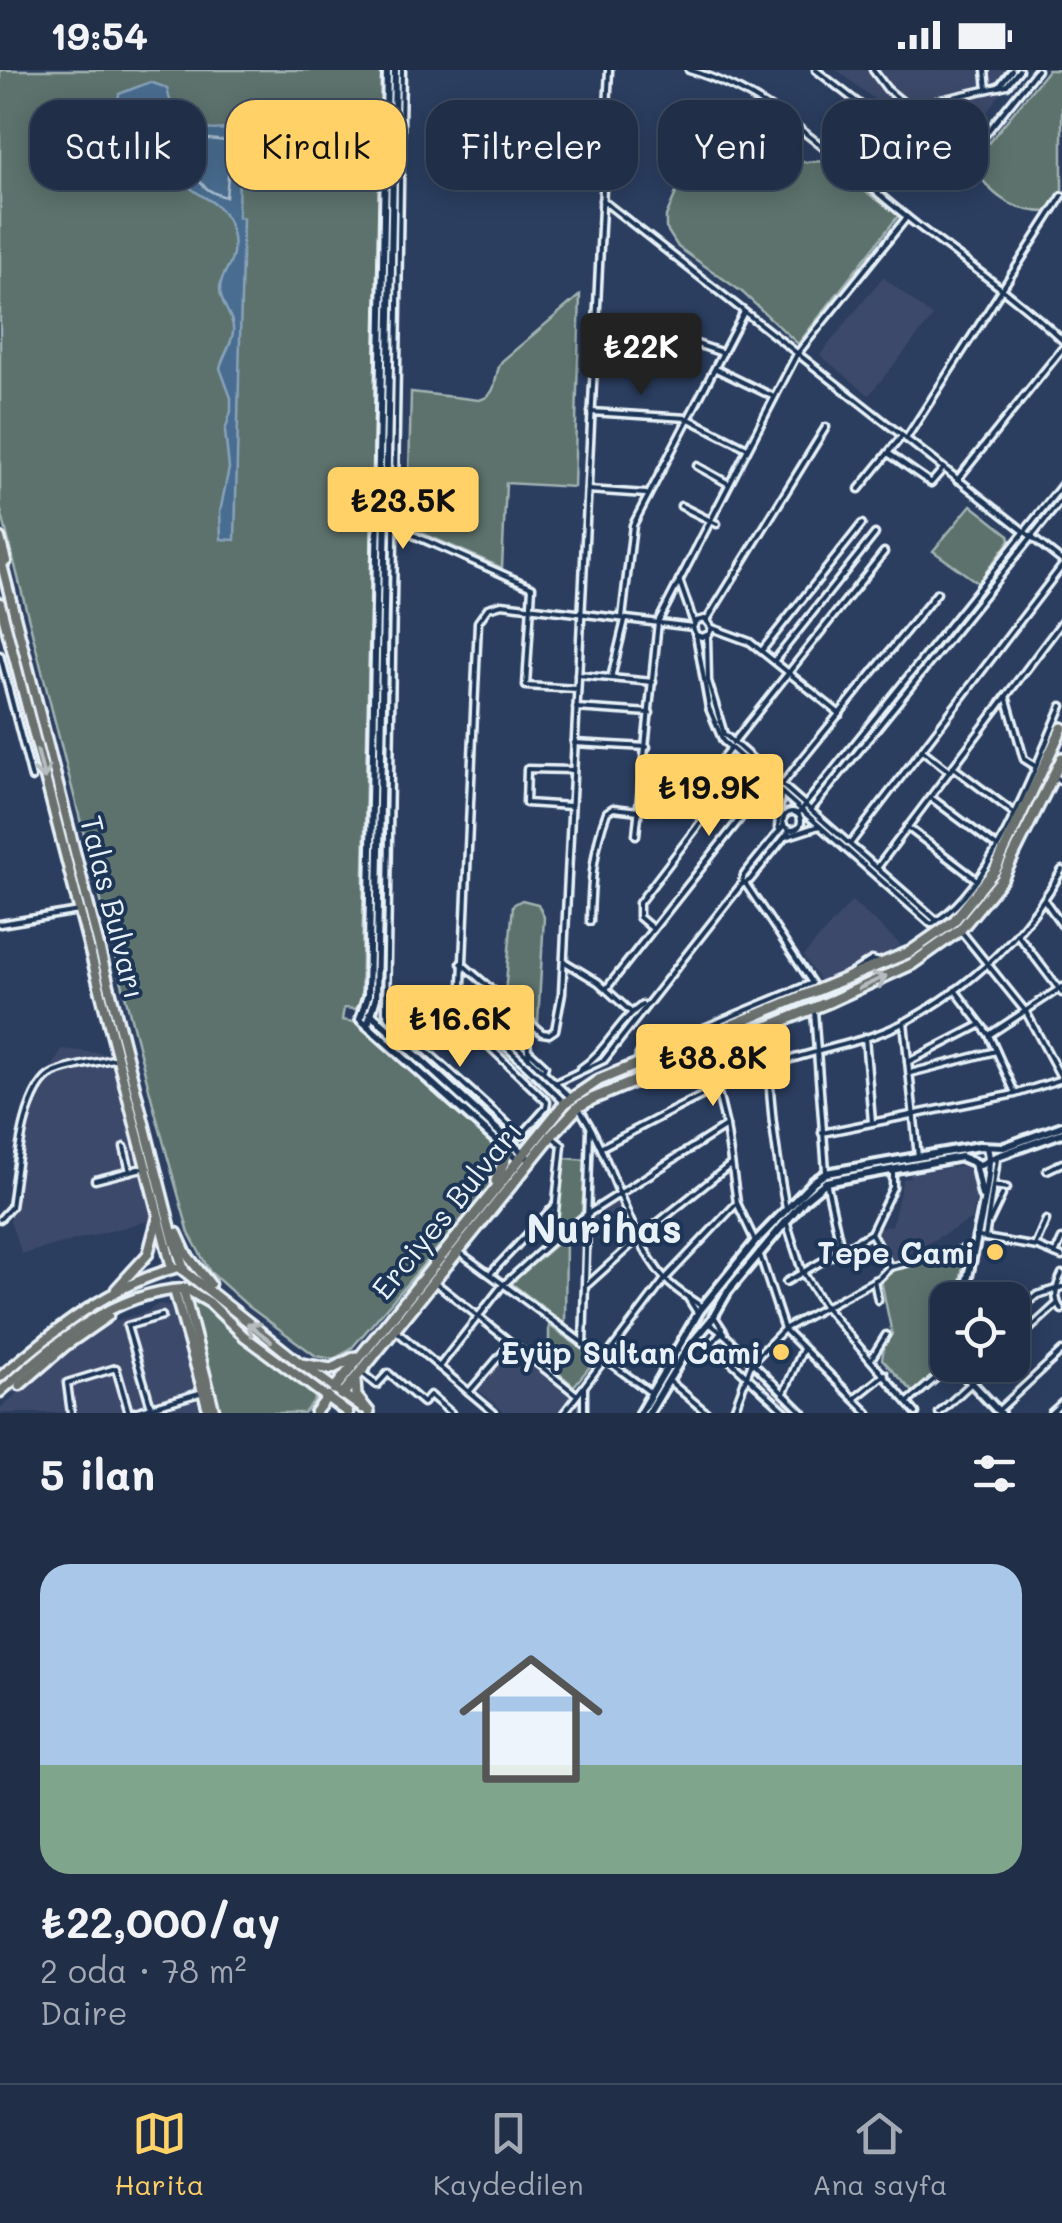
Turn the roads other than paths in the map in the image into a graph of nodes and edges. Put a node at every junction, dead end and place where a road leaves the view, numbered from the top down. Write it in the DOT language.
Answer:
graph roads {
  1 [pos="387,70"];
  2 [pos="399,70"];
  3 [pos="609,70"];
  4 [pos="689,70"];
  5 [pos="816,70"];
  6 [pos="985,70"];
  7 [pos="1016,70"];
  8 [pos="1038,70"];
  9 [pos="877,72"];
  10 [pos="988,89"];
  11 [pos="1062,196"];
  12 [pos="602,200"];
  13 [pos="906,217"];
  14 [pos="1002,292"];
  15 [pos="744,312"];
  16 [pos="679,338"];
  17 [pos="1062,340"];
  18 [pos="1062,349"];
  19 [pos="723,353"];
  20 [pos="798,354"];
  21 [pos="715,368"];
  22 [pos="774,397"];
  23 [pos="592,412"];
  24 [pos="688,418"];
  25 [pos="826,427"];
  26 [pos="904,438"];
  27 [pos="747,448"];
  28 [pos="888,454"];
  29 [pos="696,466"];
  30 [pos="943,469"];
  31 [pos="957,480"];
  32 [pos="729,484"];
  33 [pos="1062,485"];
  34 [pos="859,489"];
  35 [pos="588,490"];
  36 [pos="646,494"];
  37 [pos="1062,499"];
  38 [pos="681,506"];
  39 [pos="710,520"];
  40 [pos="716,524"];
  41 [pos="862,524"];
  42 [pos="393,526"];
  43 [pos="1024,532"];
  44 [pos="875,534"];
  45 [pos="0,538"];
  46 [pos="1031,538"];
  47 [pos="884,552"];
  48 [pos="0,557"];
  49 [pos="1062,564"];
  50 [pos="680,580"];
  51 [pos="937,592"];
  52 [pos="0,603"];
  53 [pos="530,607"];
  54 [pos="581,613"];
  55 [pos="0,618"];
  56 [pos="623,618"];
  57 [pos="707,620"];
  58 [pos="658,622"];
  59 [pos="1062,622"];
  60 [pos="694,625"];
  61 [pos="712,628"];
  62 [pos="696,634"];
  63 [pos="707,636"];
  64 [pos="5,642"];
  65 [pos="761,651"];
  66 [pos="13,652"];
  67 [pos="0,654"];
  68 [pos="774,661"];
  69 [pos="788,672"];
  70 [pos="578,675"];
  71 [pos="611,678"];
  72 [pos="653,682"];
  73 [pos="577,689"];
  74 [pos="1006,696"];
  75 [pos="1062,706"];
  76 [pos="576,708"];
  77 [pos="650,713"];
  78 [pos="840,714"];
  79 [pos="1062,728"];
  80 [pos="574,743"];
  81 [pos="647,746"];
  82 [pos="732,746"];
  83 [pos="922,750"];
  84 [pos="1062,758"];
  85 [pos="678,763"];
  86 [pos="1035,766"];
  87 [pos="950,769"];
  88 [pos="573,770"];
  89 [pos="644,771"];
  90 [pos="32,778"];
  91 [pos="1058,779"];
  92 [pos="769,782"];
  93 [pos="782,785"];
  94 [pos="781,793"];
  95 [pos="930,796"];
  96 [pos="571,806"];
  97 [pos="801,810"];
  98 [pos="811,810"];
  99 [pos="640,811"];
  100 [pos="1014,813"];
  101 [pos="784,825"];
  102 [pos="819,826"];
  103 [pos="907,827"];
  104 [pos="790,830"];
  105 [pos="778,832"];
  106 [pos="636,834"];
  107 [pos="784,837"];
  108 [pos="850,844"];
  109 [pos="997,846"];
  110 [pos="877,868"];
  111 [pos="1062,870"];
  112 [pos="977,880"];
  113 [pos="743,884"];
  114 [pos="1045,901"];
  115 [pos="79,911"];
  116 [pos="590,921"];
  117 [pos="937,921"];
  118 [pos="0,924"];
  119 [pos="1062,925"];
  120 [pos="653,929"];
  121 [pos="960,930"];
  122 [pos="1018,935"];
  123 [pos="563,961"];
  124 [pos="461,963"];
  125 [pos="988,965"];
  126 [pos="606,988"];
  127 [pos="955,990"];
  128 [pos="1061,990"];
  129 [pos="460,992"];
  130 [pos="462,999"];
  131 [pos="646,1002"];
  132 [pos="364,1008"];
  133 [pos="814,1008"];
  134 [pos="1026,1012"];
  135 [pos="632,1013"];
  136 [pos="372,1015"];
  137 [pos="904,1022"];
  138 [pos="368,1024"];
  139 [pos="981,1025"];
  140 [pos="769,1028"];
  141 [pos="501,1032"];
  142 [pos="989,1035"];
  143 [pos="864,1036"];
  144 [pos="651,1050"];
  145 [pos="815,1050"];
  146 [pos="996,1051"];
  147 [pos="528,1052"];
  148 [pos="703,1052"];
  149 [pos="117,1058"];
  150 [pos="530,1059"];
  151 [pos="908,1062"];
  152 [pos="768,1067"];
  153 [pos="542,1071"];
  154 [pos="910,1072"];
  155 [pos="574,1074"];
  156 [pos="540,1079"];
  157 [pos="1062,1079"];
  158 [pos="555,1083"];
  159 [pos="717,1088"];
  160 [pos="562,1089"];
  161 [pos="1016,1094"];
  162 [pos="571,1103"];
  163 [pos="912,1113"];
  164 [pos="872,1122"];
  165 [pos="590,1125"];
  166 [pos="726,1126"];
  167 [pos="1062,1130"];
  168 [pos="822,1133"];
  169 [pos="551,1136"];
  170 [pos="124,1147"];
  171 [pos="602,1147"];
  172 [pos="974,1148"];
  173 [pos="986,1148"];
  174 [pos="508,1151"];
  175 [pos="918,1157"];
  176 [pos="992,1159"];
  177 [pos="525,1160"];
  178 [pos="974,1163"];
  179 [pos="1062,1163"];
  180 [pos="730,1165"];
  181 [pos="146,1167"];
  182 [pos="893,1168"];
  183 [pos="1046,1170"];
  184 [pos="130,1172"];
  185 [pos="158,1172"];
  186 [pos="826,1178"];
  187 [pos="95,1180"];
  188 [pos="993,1186"];
  189 [pos="1006,1188"];
  190 [pos="619,1193"];
  191 [pos="490,1195"];
  192 [pos="1002,1195"];
  193 [pos="982,1201"];
  194 [pos="737,1203"];
  195 [pos="555,1204"];
  196 [pos="786,1209"];
  197 [pos="164,1213"];
  198 [pos="586,1215"];
  199 [pos="0,1219"];
  200 [pos="785,1220"];
  201 [pos="1046,1220"];
  202 [pos="986,1228"];
  203 [pos="870,1233"];
  204 [pos="640,1237"];
  205 [pos="975,1237"];
  206 [pos="985,1238"];
  207 [pos="1062,1240"];
  208 [pos="551,1242"];
  209 [pos="756,1242"];
  210 [pos="1035,1246"];
  211 [pos="973,1247"];
  212 [pos="841,1250"];
  213 [pos="458,1251"];
  214 [pos="759,1252"];
  215 [pos="1055,1254"];
  216 [pos="1062,1256"];
  217 [pos="890,1267"];
  218 [pos="172,1269"];
  219 [pos="185,1270"];
  220 [pos="802,1271"];
  221 [pos="1062,1274"];
  222 [pos="488,1276"];
  223 [pos="665,1279"];
  224 [pos="874,1280"];
  225 [pos="435,1282"];
  226 [pos="786,1282"];
  227 [pos="966,1282"];
  228 [pos="502,1286"];
  229 [pos="586,1286"];
  230 [pos="1059,1288"];
  231 [pos="178,1289"];
  232 [pos="109,1294"];
  233 [pos="143,1298"];
  234 [pos="222,1300"];
  235 [pos="878,1300"];
  236 [pos="1030,1301"];
  237 [pos="1057,1304"];
  238 [pos="824,1306"];
  239 [pos="1062,1310"];
  240 [pos="701,1312"];
  241 [pos="162,1316"];
  242 [pos="480,1318"];
  243 [pos="710,1318"];
  244 [pos="394,1329"];
  245 [pos="784,1329"];
  246 [pos="1030,1329"];
  247 [pos="721,1332"];
  248 [pos="886,1336"];
  249 [pos="728,1337"];
  250 [pos="511,1343"];
  251 [pos="583,1346"];
  252 [pos="736,1346"];
  253 [pos="804,1349"];
  254 [pos="1062,1351"];
  255 [pos="362,1353"];
  256 [pos="726,1358"];
  257 [pos="872,1359"];
  258 [pos="602,1360"];
  259 [pos="752,1362"];
  260 [pos="301,1364"];
  261 [pos="439,1367"];
  262 [pos="360,1371"];
  263 [pos="0,1374"];
  264 [pos="884,1374"];
  265 [pos="746,1375"];
  266 [pos="668,1380"];
  267 [pos="933,1382"];
  268 [pos="971,1383"];
  269 [pos="20,1385"];
  270 [pos="584,1385"];
  271 [pos="338,1391"];
  272 [pos="0,1392"];
  273 [pos="203,1392"];
  274 [pos="469,1392"];
  275 [pos="651,1394"];
  276 [pos="784,1394"];
  277 [pos="577,1395"];
  278 [pos="854,1399"];
  279 [pos="908,1402"];
  280 [pos="1062,1403"];
  281 [pos="329,1406"];
  282 [pos="151,1407"];
  283 [pos="998,1412"];
  284 [pos="71,1413"];
  285 [pos="130,1413"];
  286 [pos="212,1413"];
  287 [pos="316,1413"];
  288 [pos="348,1413"];
  289 [pos="370,1413"];
  290 [pos="451,1413"];
  291 [pos="494,1413"];
  292 [pos="564,1413"];
  293 [pos="584,1413"];
  294 [pos="640,1413"];
  295 [pos="650,1413"];
  296 [pos="707,1413"];
  297 [pos="733,1413"];
  298 [pos="787,1413"];
  299 [pos="803,1413"];
  300 [pos="868,1413"];
  301 [pos="916,1413"];
  302 [pos="938,1413"];
  303 [pos="1051,1413"];
  1 -- 132 [label="street"];
  2 -- 42 [label="street"];
  2 -- 136 [label="street"];
  3 -- 12 [label="street"];
  4 -- 13 [label="street"];
  5 -- 8 [label="street"];
  6 -- 10 [label="street"];
  7 -- 10 [label="street"];
  9 -- 10 [label="street"];
  11 -- 14 [label="street"];
  12 -- 15 [label="street"];
  12 -- 23 [label="street"];
  13 -- 14 [label="street"];
  13 -- 20 [label="street"];
  14 -- 17 [label="street"];
  14 -- 26 [label="street"];
  15 -- 19 [label="street"];
  15 -- 20 [label="street"];
  16 -- 19 [label="street"];
  18 -- 31 [label="street"];
  19 -- 21 [label="street"];
  20 -- 22 [label="street"];
  20 -- 26 [label="street"];
  21 -- 22 [label="street"];
  21 -- 24 [label="street"];
  22 -- 27 [label="street"];
  23 -- 24 [label="street"];
  23 -- 35 [label="street"];
  24 -- 27 [label="street"];
  24 -- 36 [label="street"];
  25 -- 57 [label="street"];
  26 -- 28 [label="street"];
  26 -- 30 [label="street"];
  27 -- 32 [label="street"];
  28 -- 30 [label="street"];
  28 -- 34 [label="street"];
  29 -- 32 [label="street"];
  30 -- 31 [label="street"];
  31 -- 43 [label="street"];
  32 -- 39 [label="street"];
  33 -- 43 [label="street"];
  35 -- 36 [label="street"];
  35 -- 54 [label="street"];
  36 -- 56 [label="street"];
  37 -- 46 [label="street"];
  38 -- 39 [label="street"];
  39 -- 40 [label="street"];
  39 -- 50 [label="street"];
  41 -- 65 [label="street"];
  42 -- 53 [label="street"];
  42 -- 130 [label="street"];
  43 -- 46 [label="street"];
  43 -- 97 [label="street"];
  44 -- 68 [label="street"];
  45 -- 185 [label="main road"];
  46 -- 49 [label="street"];
  46 -- 98 [label="street"];
  47 -- 69 [label="street"];
  48 -- 185 [label="main road, Talas Bulvarı"];
  49 -- 83 [label="street"];
  50 -- 58 [label="street"];
  50 -- 60 [label="street"];
  51 -- 78 [label="street"];
  52 -- 64 [label="main road, Talas Bulvarı"];
  53 -- 54 [label="street"];
  53 -- 73 [label="street"];
  53 -- 124 [label="street"];
  54 -- 56 [label="street"];
  54 -- 70 [label="street"];
  55 -- 64 [label="street"];
  56 -- 58 [label="street"];
  56 -- 71 [label="street"];
  57 -- 60 [label="street"];
  57 -- 61 [label="street"];
  58 -- 60 [label="street"];
  58 -- 72 [label="street"];
  59 -- 74 [label="street"];
  60 -- 62 [label="street"];
  61 -- 63 [label="street"];
  61 -- 65 [label="street"];
  62 -- 63 [label="street"];
  62 -- 82 [label="street"];
  63 -- 82 [label="street"];
  64 -- 66 [label="main road, Talas Bulvarı"];
  65 -- 68 [label="street"];
  66 -- 67 [label="street"];
  66 -- 115 [label="main road, Talas Bulvarı, one-way"];
  67 -- 90 [label="street"];
  68 -- 69 [label="street"];
  69 -- 78 [label="street"];
  69 -- 82 [label="street"];
  70 -- 71 [label="street"];
  70 -- 73 [label="street"];
  71 -- 72 [label="street"];
  72 -- 77 [label="street"];
  73 -- 76 [label="street"];
  74 -- 86 [label="street"];
  74 -- 87 [label="street"];
  75 -- 86 [label="street"];
  76 -- 77 [label="street"];
  76 -- 80 [label="street"];
  77 -- 81 [label="street"];
  78 -- 93 [label="street"];
  79 -- 162 [label="highway, Erciyes Bulvarı"];
  80 -- 81 [label="street"];
  80 -- 88 [label="street"];
  81 -- 89 [label="street"];
  82 -- 92 [label="street"];
  82 -- 93 [label="street"];
  82 -- 120 [label="street"];
  83 -- 87 [label="street"];
  83 -- 108 [label="street"];
  84 -- 91 [label="highway, Erciyes Bulvarı"];
  85 -- 89 [label="street"];
  86 -- 100 [label="street"];
  87 -- 95 [label="street"];
  87 -- 100 [label="street"];
  88 -- 96 [label="street"];
  88 -- 96 [label="street"];
  89 -- 99 [label="street"];
  91 -- 121 [label="highway, Erciyes Bulvarı"];
  92 -- 94 [label="street"];
  92 -- 120 [label="street"];
  93 -- 97 [label="street"];
  94 -- 97 [label="street"];
  94 -- 105 [label="street"];
  95 -- 103 [label="street"];
  95 -- 109 [label="street"];
  96 -- 123 [label="street"];
  97 -- 98 [label="street"];
  97 -- 101 [label="street"];
  97 -- 102 [label="street"];
  97 -- 104 [label="street"];
  98 -- 108 [label="street"];
  99 -- 106 [label="street"];
  99 -- 116 [label="street"];
  100 -- 109 [label="street"];
  101 -- 104 [label="street"];
  101 -- 105 [label="street"];
  102 -- 107 [label="street"];
  102 -- 117 [label="street"];
  103 -- 110 [label="street"];
  103 -- 112 [label="street"];
  104 -- 107 [label="street"];
  105 -- 113 [label="street"];
  107 -- 113 [label="street"];
  108 -- 110 [label="street"];
  109 -- 112 [label="street"];
  110 -- 117 [label="street"];
  111 -- 114 [label="street"];
  112 -- 117 [label="street"];
  113 -- 131 [label="street"];
  113 -- 144 [label="street"];
  114 -- 119 [label="street"];
  114 -- 122 [label="street"];
  115 -- 118 [label="street"];
  115 -- 149 [label="main road, Talas Bulvarı"];
  120 -- 126 [label="street"];
  121 -- 125 [label="street"];
  133 -- 121 [label="highway, Erciyes Bulvarı, one-way"];
  122 -- 125 [label="street"];
  122 -- 128 [label="street"];
  123 -- 124 [label="street"];
  123 -- 126 [label="street"];
  124 -- 129 [label="street"];
  125 -- 127 [label="street"];
  125 -- 134 [label="street"];
  126 -- 135 [label="street"];
  127 -- 137 [label="street"];
  127 -- 139 [label="street"];
  128 -- 134 [label="street"];
  129 -- 130 [label="street"];
  129 -- 141 [label="street"];
  130 -- 156 [label="street"];
  131 -- 135 [label="street"];
  131 -- 155 [label="street"];
  132 -- 136 [label="street"];
  132 -- 138 [label="street"];
  133 -- 140 [label="highway, Erciyes Bulvarı"];
  133 -- 145 [label="street"];
  134 -- 142 [label="street"];
  134 -- 157 [label="street"];
  135 -- 155 [label="street"];
  136 -- 138 [label="street"];
  136 -- 177 [label="street"];
  137 -- 143 [label="street"];
  137 -- 151 [label="street"];
  138 -- 174 [label="street"];
  139 -- 142 [label="street"];
  139 -- 151 [label="street"];
  140 -- 148 [label="highway, Erciyes Bulvarı"];
  140 -- 152 [label="street"];
  141 -- 147 [label="street"];
  141 -- 150 [label="street"];
  142 -- 146 [label="street"];
  143 -- 145 [label="street"];
  143 -- 164 [label="street"];
  145 -- 152 [label="street"];
  145 -- 168 [label="street"];
  146 -- 154 [label="street"];
  146 -- 161 [label="street"];
  147 -- 150 [label="street"];
  147 -- 153 [label="street"];
  148 -- 159 [label="street"];
  148 -- 162 [label="highway, Erciyes Bulvarı"];
  149 -- 181 [label="main road, Talas Bulvarı"];
  149 -- 199 [label="street"];
  150 -- 153 [label="street"];
  151 -- 154 [label="street"];
  152 -- 159 [label="street"];
  152 -- 196 [label="street"];
  153 -- 156 [label="street"];
  153 -- 158 [label="street"];
  154 -- 163 [label="street"];
  155 -- 158 [label="street"];
  155 -- 160 [label="street"];
  156 -- 162 [label="street"];
  157 -- 161 [label="street"];
  158 -- 160 [label="street"];
  159 -- 166 [label="street"];
  159 -- 171 [label="street"];
  160 -- 162 [label="street"];
  161 -- 163 [label="street"];
  162 -- 165 [label="street"];
  162 -- 169 [label="highway, Erciyes Bulvarı"];
  162 -- 177 [label="highway, Erciyes Bulvarı"];
  163 -- 164 [label="street"];
  163 -- 175 [label="street"];
  164 -- 168 [label="street"];
  165 -- 171 [label="street"];
  165 -- 198 [label="street"];
  166 -- 180 [label="street"];
  166 -- 190 [label="street"];
  167 -- 173 [label="street"];
  167 -- 176 [label="street"];
  168 -- 186 [label="street"];
  169 -- 177 [label="highway, Erciyes Bulvarı"];
  169 -- 195 [label="street"];
  170 -- 184 [label="street"];
  171 -- 190 [label="street"];
  172 -- 173 [label="street"];
  172 -- 175 [label="street"];
  172 -- 178 [label="street"];
  173 -- 176 [label="street"];
  174 -- 177 [label="street"];
  174 -- 191 [label="highway"];
  175 -- 186 [label="street"];
  176 -- 178 [label="street"];
  176 -- 188 [label="street"];
  176 -- 193 [label="street"];
  177 -- 191 [label="highway, Erciyes Bulvarı"];
  177 -- 213 [label="highway, Erciyes Bulvarı"];
  178 -- 182 [label="street"];
  178 -- 193 [label="street"];
  179 -- 183 [label="street"];
  180 -- 194 [label="street"];
  180 -- 204 [label="street"];
  181 -- 184 [label="street"];
  181 -- 197 [label="main road, Talas Bulvarı"];
  182 -- 186 [label="street"];
  182 -- 203 [label="street"];
  184 -- 187 [label="street"];
  185 -- 197 [label="main road, Talas Bulvarı"];
  186 -- 196 [label="street"];
  186 -- 200 [label="street"];
  186 -- 212 [label="street"];
  188 -- 189 [label="street"];
  188 -- 202 [label="street"];
  190 -- 198 [label="street"];
  190 -- 204 [label="street"];
  191 -- 255 [label="highway, Erciyes Bulvarı"];
  192 -- 202 [label="street"];
  193 -- 205 [label="street"];
  194 -- 209 [label="street"];
  194 -- 223 [label="street"];
  195 -- 208 [label="street"];
  195 -- 222 [label="street"];
  196 -- 209 [label="street"];
  197 -- 218 [label="main road, Talas Bulvarı"];
  197 -- 219 [label="main road, Talas Bulvarı"];
  197 -- 232 [label="main road"];
  197 -- 234 [label="main road"];
  198 -- 208 [label="street"];
  198 -- 229 [label="street"];
  200 -- 214 [label="street"];
  200 -- 220 [label="street"];
  201 -- 210 [label="street"];
  202 -- 206 [label="street"];
  203 -- 212 [label="street"];
  203 -- 217 [label="street"];
  204 -- 223 [label="street"];
  204 -- 229 [label="street"];
  205 -- 206 [label="street"];
  205 -- 211 [label="street"];
  206 -- 210 [label="street"];
  207 -- 215 [label="street"];
  208 -- 228 [label="street"];
  209 -- 240 [label="street"];
  210 -- 215 [label="street"];
  211 -- 217 [label="street"];
  211 -- 227 [label="street"];
  212 -- 220 [label="street"];
  213 -- 222 [label="street"];
  213 -- 225 [label="highway, Erciyes Bulvarı"];
  214 -- 243 [label="street"];
  214 -- 245 [label="street"];
  215 -- 216 [label="street"];
  217 -- 224 [label="street"];
  218 -- 219 [label="main road"];
  218 -- 231 [label="main road, Talas Bulvarı"];
  218 -- 232 [label="main road"];
  219 -- 231 [label="main road, Talas Bulvarı"];
  219 -- 234 [label="main road"];
  220 -- 226 [label="street"];
  220 -- 238 [label="street"];
  221 -- 230 [label="street"];
  222 -- 228 [label="street"];
  223 -- 240 [label="street"];
  223 -- 258 [label="street"];
  224 -- 235 [label="street"];
  224 -- 238 [label="street"];
  225 -- 242 [label="street"];
  225 -- 244 [label="highway, Erciyes Bulvarı"];
  228 -- 242 [label="street"];
  228 -- 251 [label="street"];
  229 -- 251 [label="street"];
  230 -- 236 [label="street"];
  230 -- 237 [label="street"];
  231 -- 233 [label="main road"];
  231 -- 273 [label="main road"];
  231 -- 281 [label="main road"];
  231 -- 286 [label="main road"];
  232 -- 263 [label="main road"];
  233 -- 269 [label="main road"];
  233 -- 272 [label="main road"];
  260 -- 234 [label="main road, one-way"];
  237 -- 239 [label="street"];
  237 -- 246 [label="street"];
  238 -- 245 [label="street"];
  238 -- 257 [label="street"];
  240 -- 243 [label="street"];
  240 -- 243 [label="street"];
  240 -- 275 [label="street"];
  241 -- 282 [label="street"];
  242 -- 250 [label="street"];
  242 -- 261 [label="street"];
  243 -- 247 [label="street"];
  243 -- 249 [label="street"];
  243 -- 266 [label="street"];
  244 -- 261 [label="street"];
  244 -- 262 [label="highway, Erciyes Bulvarı"];
  245 -- 253 [label="street"];
  245 -- 259 [label="street"];
  247 -- 249 [label="street"];
  247 -- 256 [label="street"];
  248 -- 257 [label="street"];
  249 -- 252 [label="street"];
  250 -- 274 [label="street"];
  250 -- 277 [label="street"];
  251 -- 258 [label="street"];
  252 -- 256 [label="street"];
  252 -- 259 [label="street"];
  253 -- 276 [label="street"];
  253 -- 278 [label="street"];
  254 -- 283 [label="street"];
  255 -- 260 [label="highway"];
  255 -- 271 [label="highway, Erciyes Bulvarı"];
  256 -- 265 [label="street"];
  257 -- 264 [label="street"];
  258 -- 270 [label="street"];
  258 -- 275 [label="street"];
  259 -- 265 [label="street"];
  259 -- 276 [label="street"];
  260 -- 271 [label="main road"];
  261 -- 274 [label="street"];
  262 -- 271 [label="highway, Erciyes Bulvarı"];
  262 -- 289 [label="highway"];
  262 -- 290 [label="street"];
  264 -- 278 [label="street"];
  264 -- 279 [label="street"];
  265 -- 297 [label="street"];
  265 -- 298 [label="street"];
  266 -- 295 [label="street"];
  266 -- 296 [label="street"];
  267 -- 279 [label="street"];
  268 -- 283 [label="street"];
  268 -- 302 [label="street"];
  270 -- 277 [label="street"];
  270 -- 293 [label="street"];
  271 -- 281 [label="main road"];
  271 -- 289 [label="main road"];
  273 -- 282 [label="street"];
  273 -- 286 [label="main road"];
  274 -- 291 [label="street"];
  275 -- 294 [label="street"];
  276 -- 299 [label="street"];
  277 -- 292 [label="street"];
  278 -- 300 [label="street"];
  279 -- 301 [label="street"];
  280 -- 303 [label="street"];
  281 -- 287 [label="main road"];
  281 -- 288 [label="main road"];
  282 -- 285 [label="street"];
  284 -- 285 [label="street"];
}
